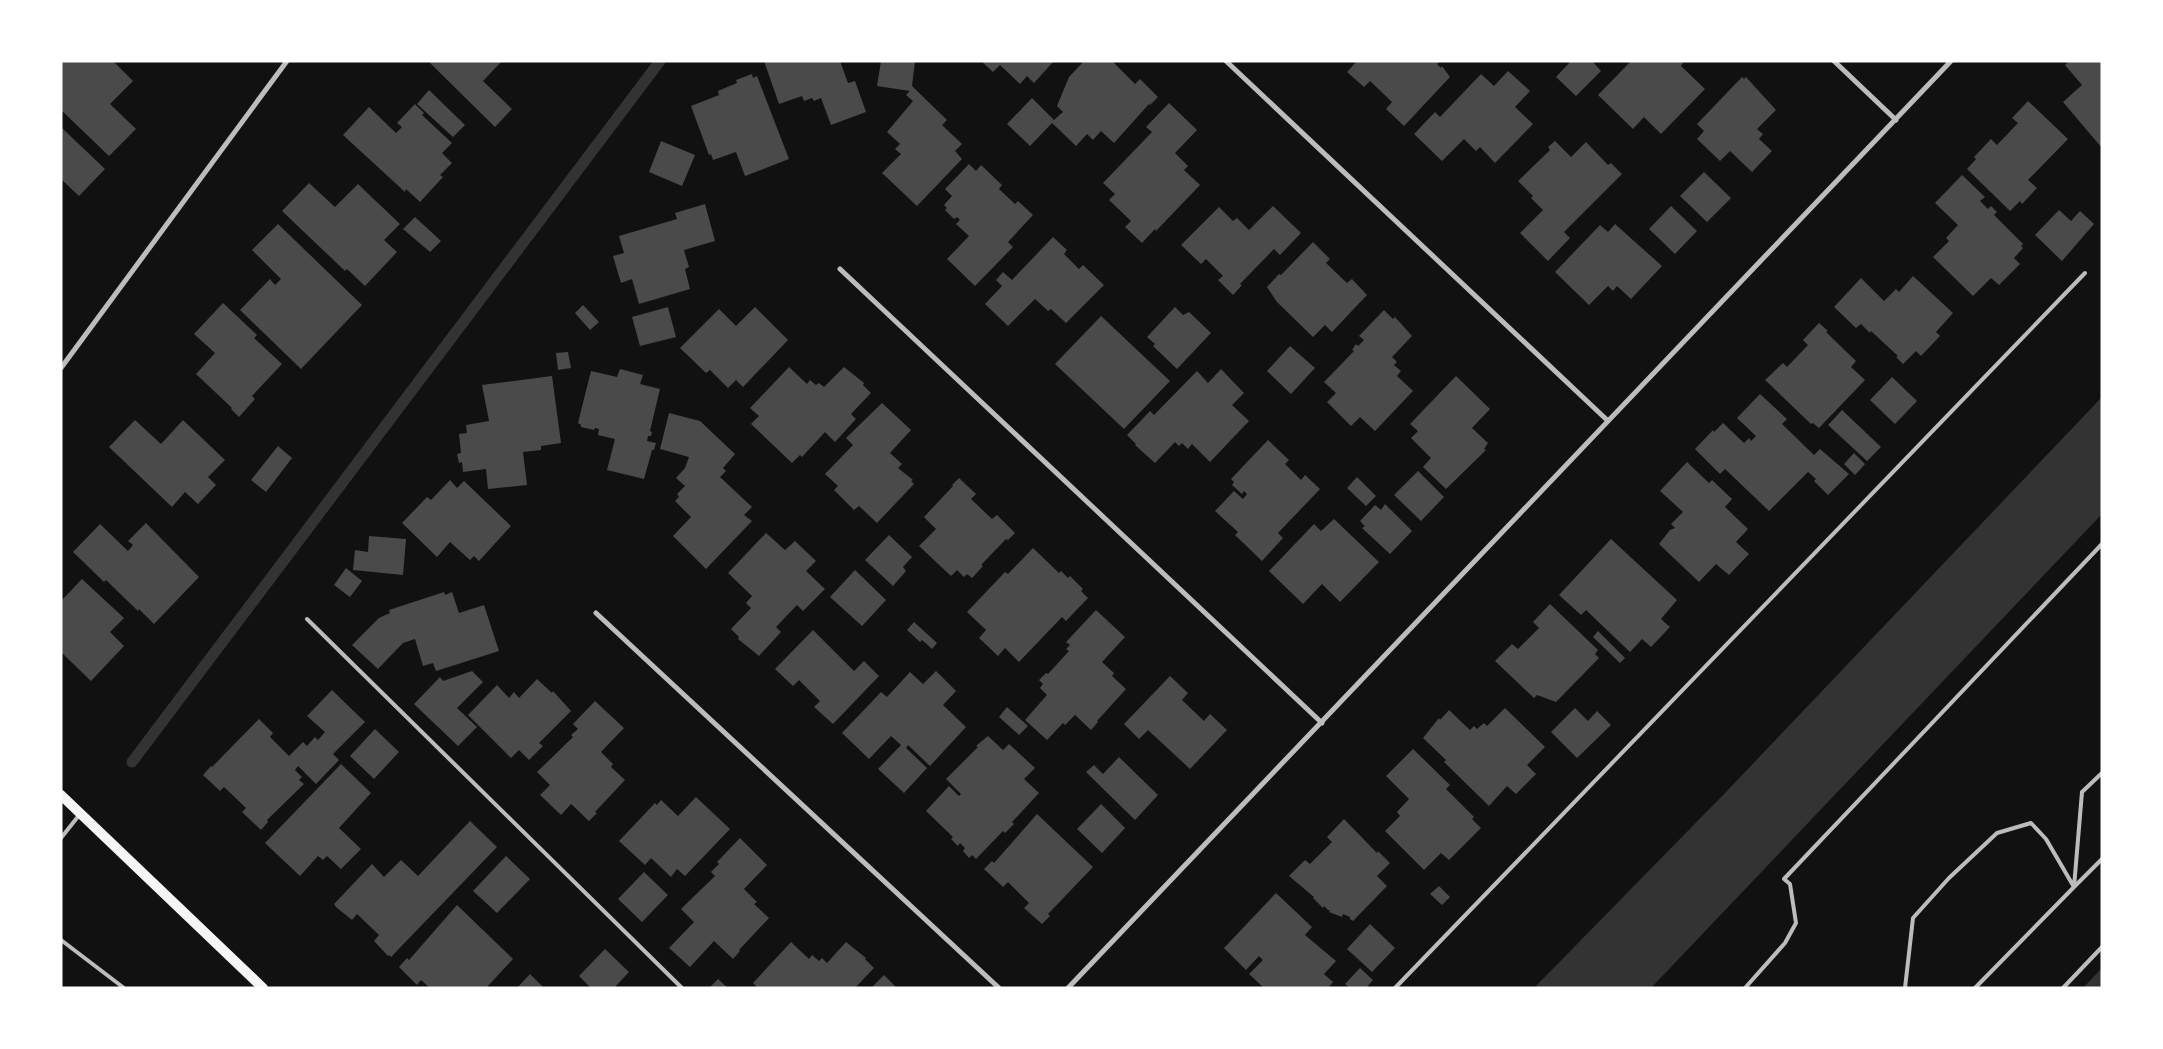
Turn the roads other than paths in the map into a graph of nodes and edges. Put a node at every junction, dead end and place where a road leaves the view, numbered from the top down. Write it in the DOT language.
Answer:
graph roads {
  1 [pos="287,61"];
  2 [pos="1226,61"];
  3 [pos="1834,61"];
  4 [pos="1951,61"];
  5 [pos="1896,120"];
  6 [pos="840,268"];
  7 [pos="2085,273"];
  8 [pos="61,368"];
  9 [pos="1607,420"];
  10 [pos="2102,544"];
  11 [pos="596,613"];
  12 [pos="306,619"];
  13 [pos="1322,723"];
  14 [pos="2102,773"];
  15 [pos="61,795"];
  16 [pos="80,814"];
  17 [pos="61,838"];
  18 [pos="2102,859"];
  19 [pos="2074,887"];
  20 [pos="61,940"];
  21 [pos="2102,947"];
  22 [pos="124,988"];
  23 [pos="264,988"];
  24 [pos="682,988"];
  25 [pos="999,988"];
  26 [pos="1068,988"];
  27 [pos="1395,988"];
  28 [pos="1745,988"];
  29 [pos="1905,988"];
  30 [pos="1974,988"];
  31 [pos="2062,988"];
  1 -- 8 [label="street"];
  2 -- 9 [label="street"];
  3 -- 5 [label="street"];
  4 -- 5 [label="street"];
  5 -- 9 [label="street"];
  6 -- 13 [label="street"];
  7 -- 27 [label="lane"];
  9 -- 13 [label="street"];
  10 -- 28 [label="lane"];
  11 -- 25 [label="street"];
  12 -- 24 [label="lane"];
  13 -- 26 [label="street"];
  14 -- 19 [label="lane"];
  15 -- 16 [label="main road"];
  16 -- 17 [label="lane"];
  16 -- 23 [label="main road"];
  18 -- 19 [label="lane"];
  19 -- 29 [label="lane"];
  19 -- 30 [label="lane"];
  20 -- 22 [label="lane"];
  21 -- 31 [label="lane"];
}
